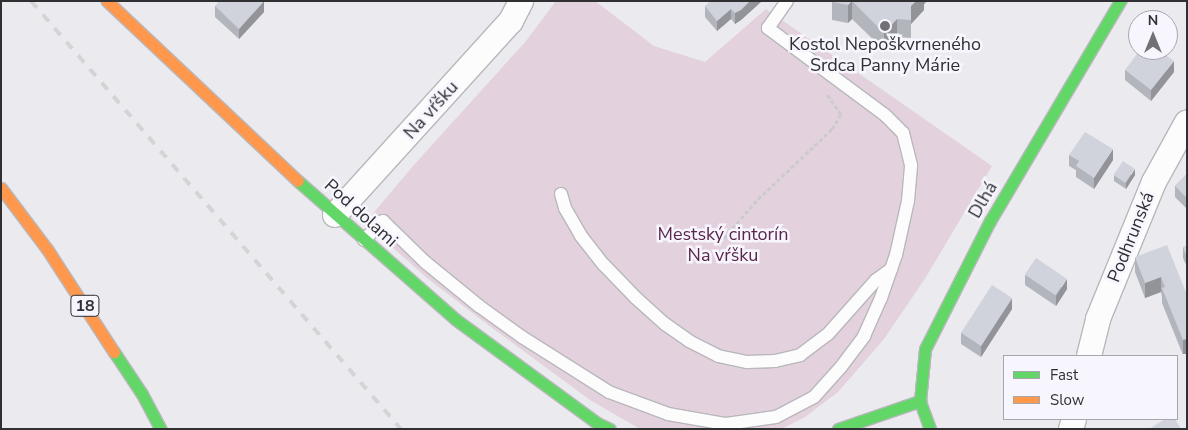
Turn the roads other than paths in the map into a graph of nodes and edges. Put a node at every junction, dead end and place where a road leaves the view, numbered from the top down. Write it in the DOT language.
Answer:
graph roads {
  1 [pos="107,1"];
  2 [pos="521,1"];
  3 [pos="787,1"];
  4 [pos="1120,1"];
  5 [pos="1187,122"];
  6 [pos="1,188"];
  7 [pos="561,194"];
  8 [pos="335,215"];
  9 [pos="364,240"];
  10 [pos="891,269"];
  11 [pos="1089,355"];
  12 [pos="920,401"];
  13 [pos="161,429"];
  14 [pos="610,429"];
  15 [pos="838,429"];
  16 [pos="930,429"];
  1 -- 8 [label="street, Pod dolami"];
  2 -- 8 [label="street, Na vŕšku"];
  3 -- 10 [label="lane"];
  4 -- 12 [label="street, Dlhá"];
  5 -- 11 [label="street, Podhrunská"];
  6 -- 13 [label="street, 18"];
  7 -- 10 [label="lane"];
  8 -- 9 [label="street, Pod dolami"];
  9 -- 10 [label="lane"];
  9 -- 14 [label="street, Pod dolami"];
  12 -- 15 [label="street"];
  12 -- 16 [label="street, Dlhá"];
}
